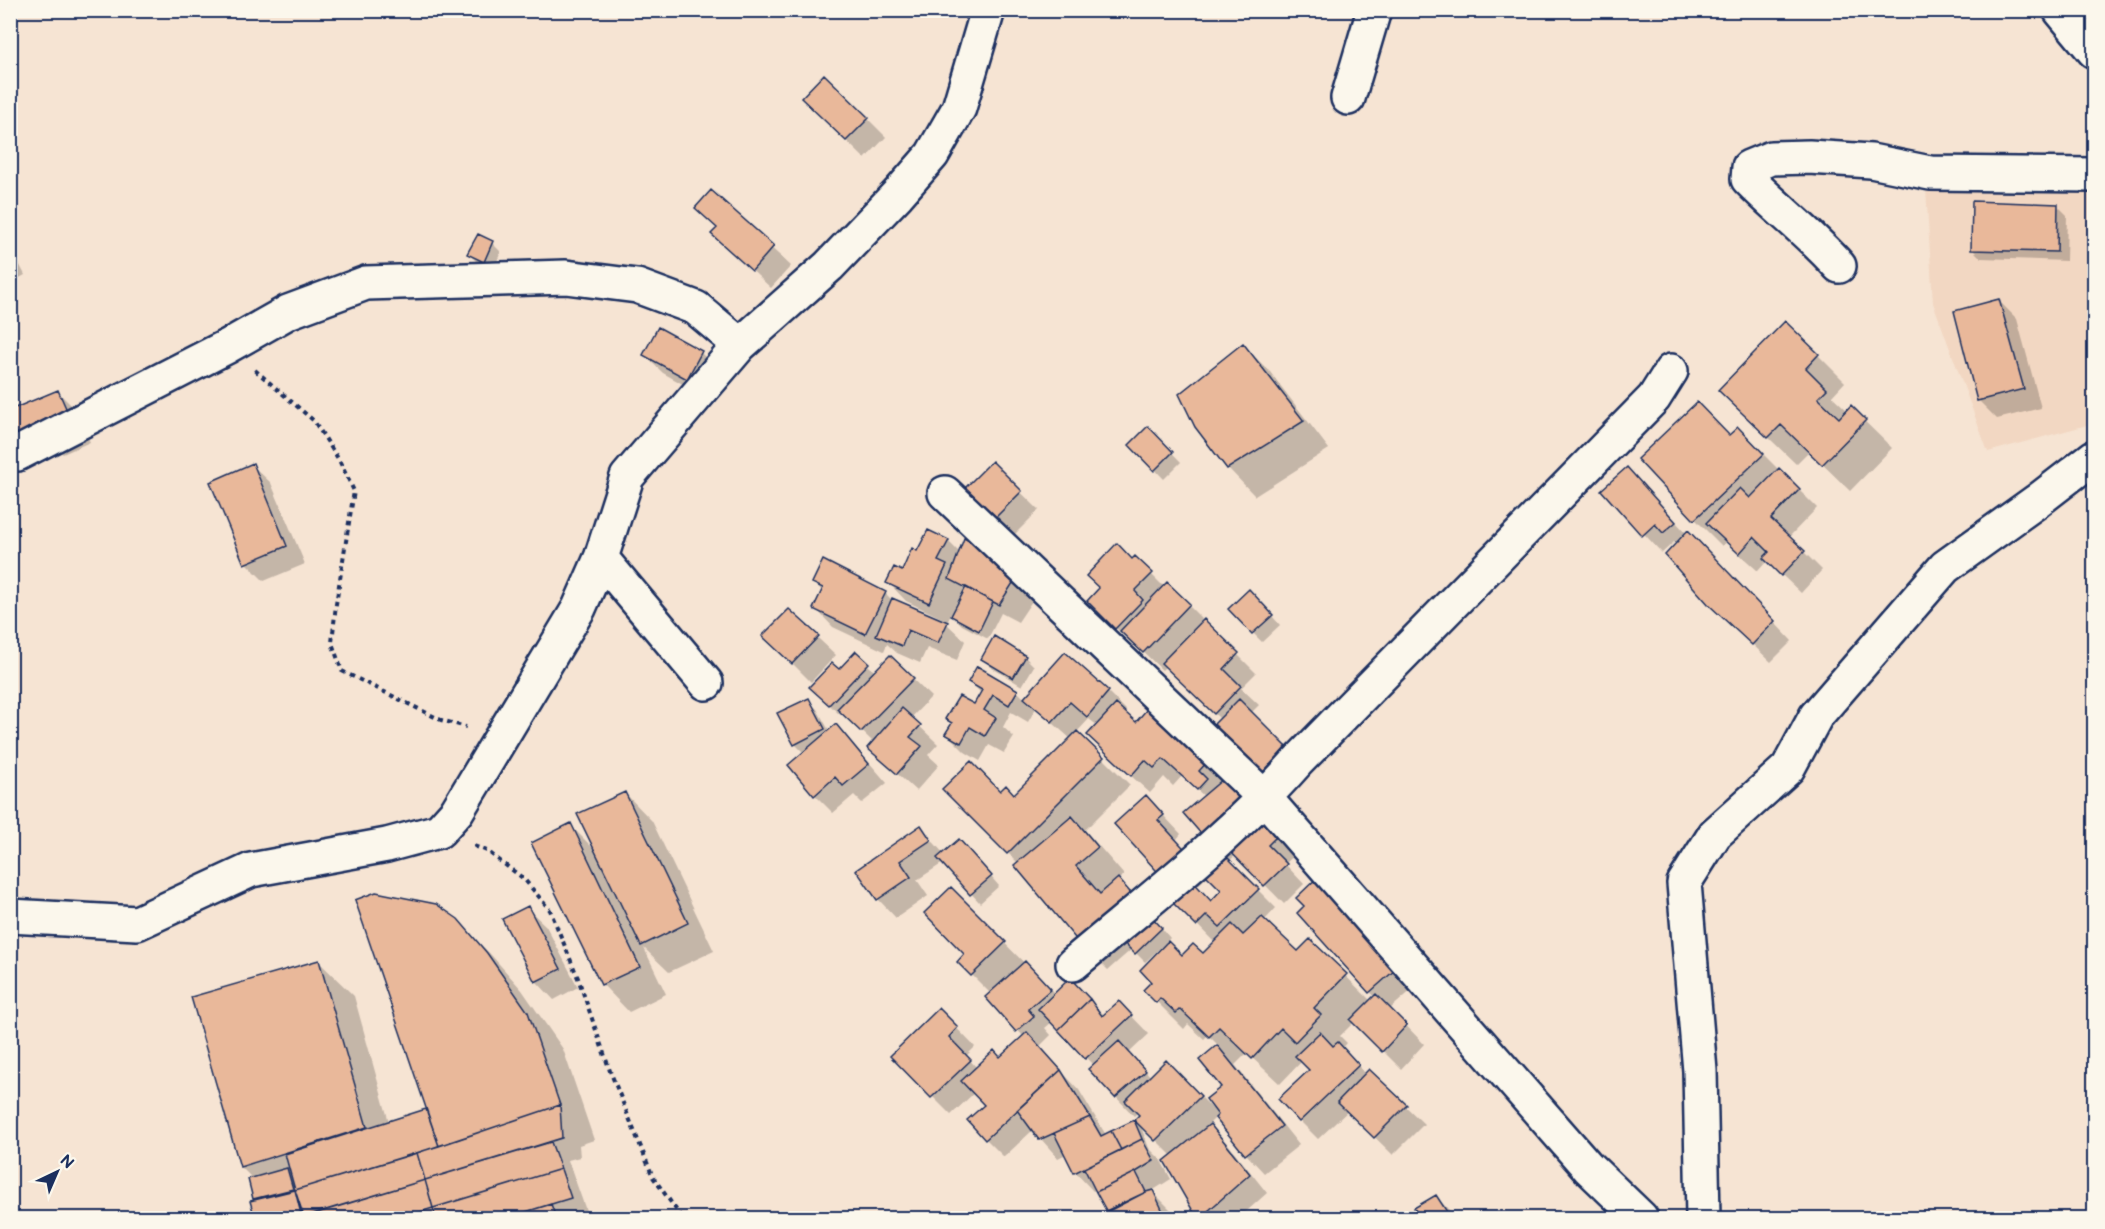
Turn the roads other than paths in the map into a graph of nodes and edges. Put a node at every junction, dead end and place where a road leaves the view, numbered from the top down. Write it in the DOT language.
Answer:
graph roads {
  1 [pos="987,10"];
  2 [pos="1374,10"];
  3 [pos="2060,10"];
  4 [pos="2094,51"];
  5 [pos="1348,98"];
  6 [pos="2094,175"];
  7 [pos="1839,266"];
  8 [pos="740,345"];
  9 [pos="1671,371"];
  10 [pos="10,451"];
  11 [pos="2094,457"];
  12 [pos="945,493"];
  13 [pos="601,558"];
  14 [pos="706,683"];
  15 [pos="1265,798"];
  16 [pos="10,916"];
  17 [pos="1073,964"];
  18 [pos="1641,1218"];
  19 [pos="1703,1218"];
  1 -- 8 [label="street"];
  2 -- 5 [label="street"];
  3 -- 4 [label="street"];
  6 -- 7 [label="street"];
  8 -- 10 [label="street"];
  8 -- 13 [label="street"];
  9 -- 15 [label="street"];
  11 -- 19 [label="street"];
  12 -- 15 [label="street"];
  13 -- 14 [label="street"];
  13 -- 16 [label="street"];
  15 -- 17 [label="street"];
  15 -- 18 [label="street"];
}
